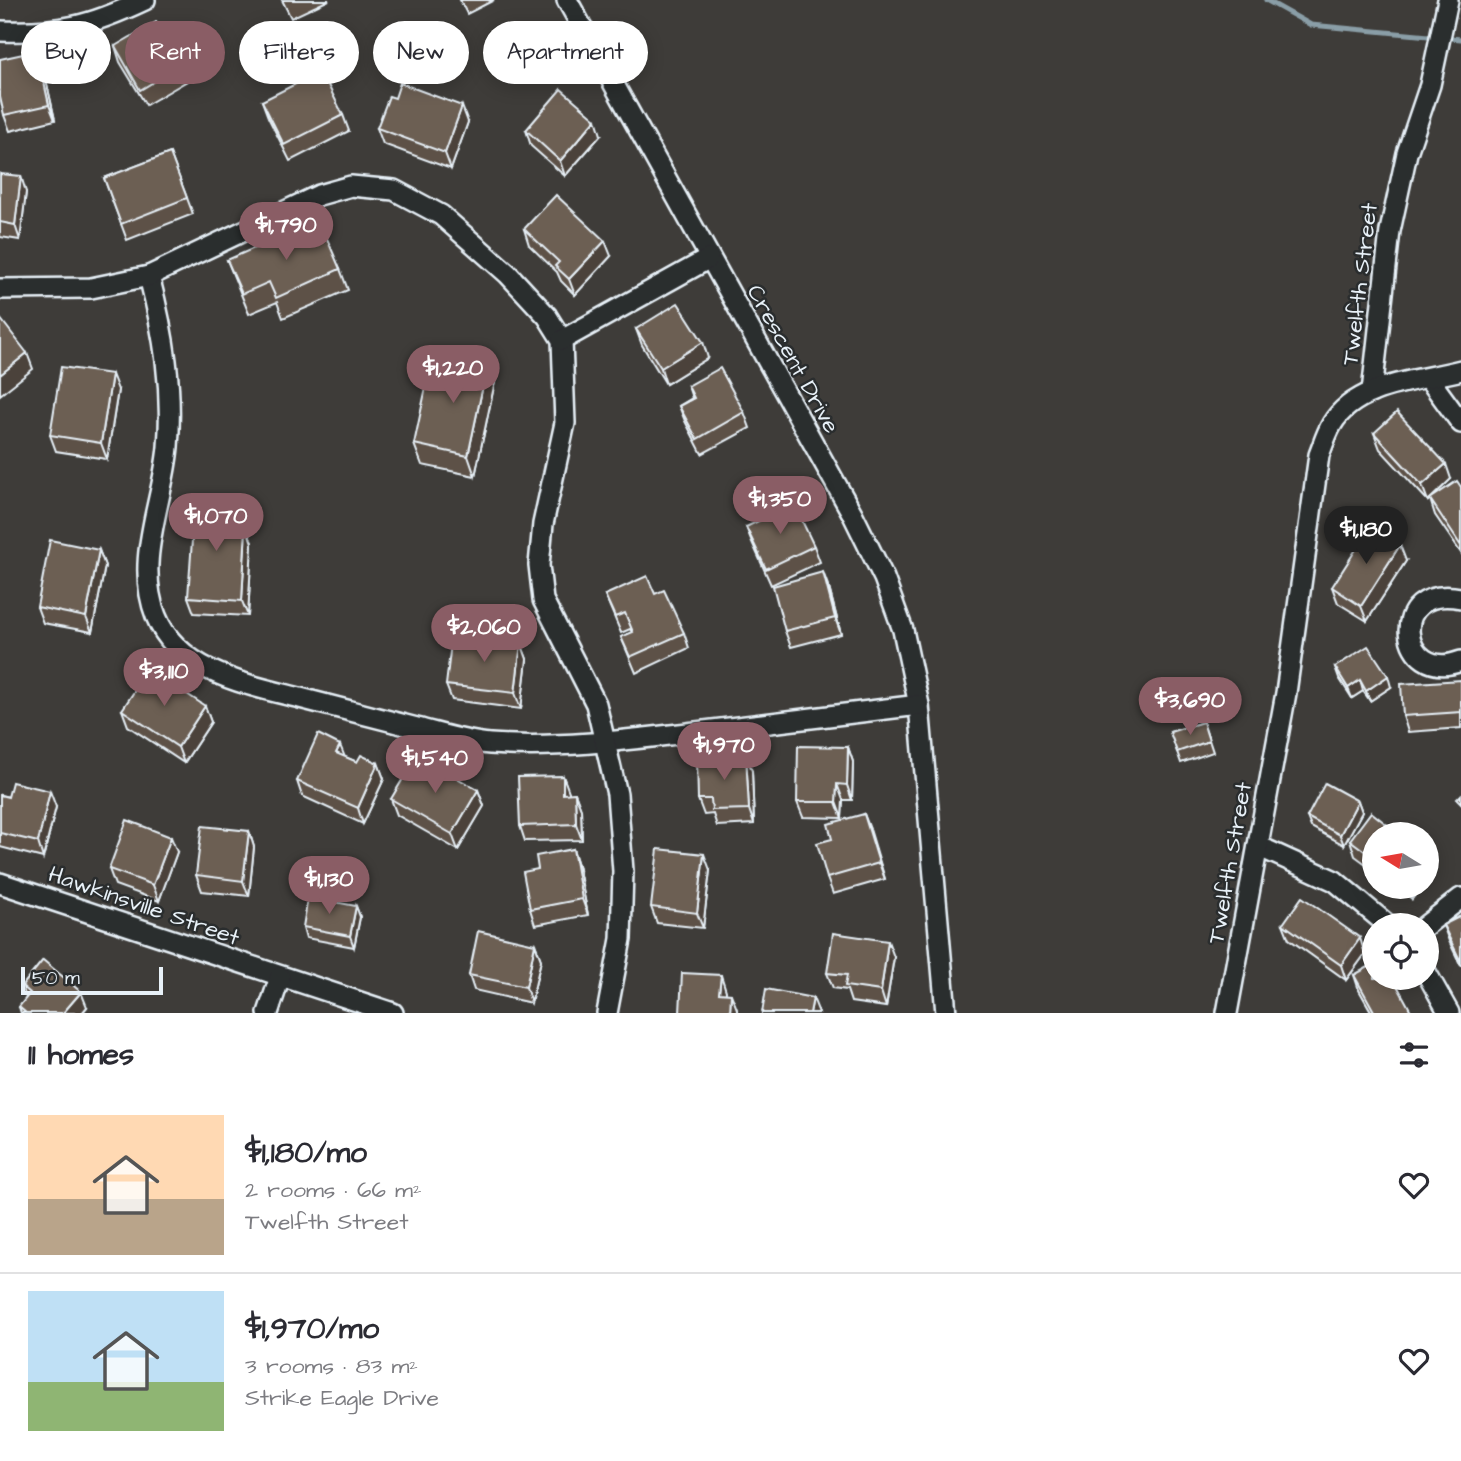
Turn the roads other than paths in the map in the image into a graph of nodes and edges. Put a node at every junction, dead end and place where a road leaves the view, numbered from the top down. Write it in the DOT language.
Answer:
graph roads {
  1 [pos="145,0"];
  2 [pos="567,0"];
  3 [pos="1448,0"];
  4 [pos="0,31"];
  5 [pos="709,259"];
  6 [pos="149,276"];
  7 [pos="0,289"];
  8 [pos="562,340"];
  9 [pos="1461,370"];
  10 [pos="1429,379"];
  11 [pos="1372,391"];
  12 [pos="1461,423"];
  13 [pos="1461,598"];
  14 [pos="1461,661"];
  15 [pos="919,705"];
  16 [pos="607,742"];
  17 [pos="1258,846"];
  18 [pos="0,883"];
  19 [pos="1461,898"];
  20 [pos="1373,913"];
  21 [pos="1439,915"];
  22 [pos="280,977"];
  23 [pos="1436,990"];
  24 [pos="268,1013"];
  25 [pos="393,1013"];
  26 [pos="607,1013"];
  27 [pos="946,1013"];
  28 [pos="1227,1013"];
  29 [pos="1449,1013"];
  1 -- 4 [label="street"];
  2 -- 5 [label="street, Crescent Drive"];
  3 -- 11 [label="street, Twelfth Street"];
  5 -- 8 [label="street"];
  5 -- 15 [label="street, Crescent Drive"];
  6 -- 7 [label="street"];
  6 -- 8 [label="street"];
  6 -- 16 [label="street"];
  8 -- 16 [label="street"];
  9 -- 10 [label="street"];
  10 -- 11 [label="street"];
  10 -- 12 [label="street"];
  11 -- 17 [label="street, Twelfth Street"];
  13 -- 14 [label="street"];
  15 -- 16 [label="street"];
  15 -- 27 [label="street, Crescent Drive"];
  16 -- 26 [label="street"];
  17 -- 20 [label="street"];
  17 -- 28 [label="street, Twelfth Street"];
  18 -- 22 [label="street, Hawkinsville Street"];
  19 -- 21 [label="street"];
  22 -- 24 [label="street"];
  22 -- 25 [label="street, Hawkinsville Street"];
  23 -- 29 [label="street"];
}
